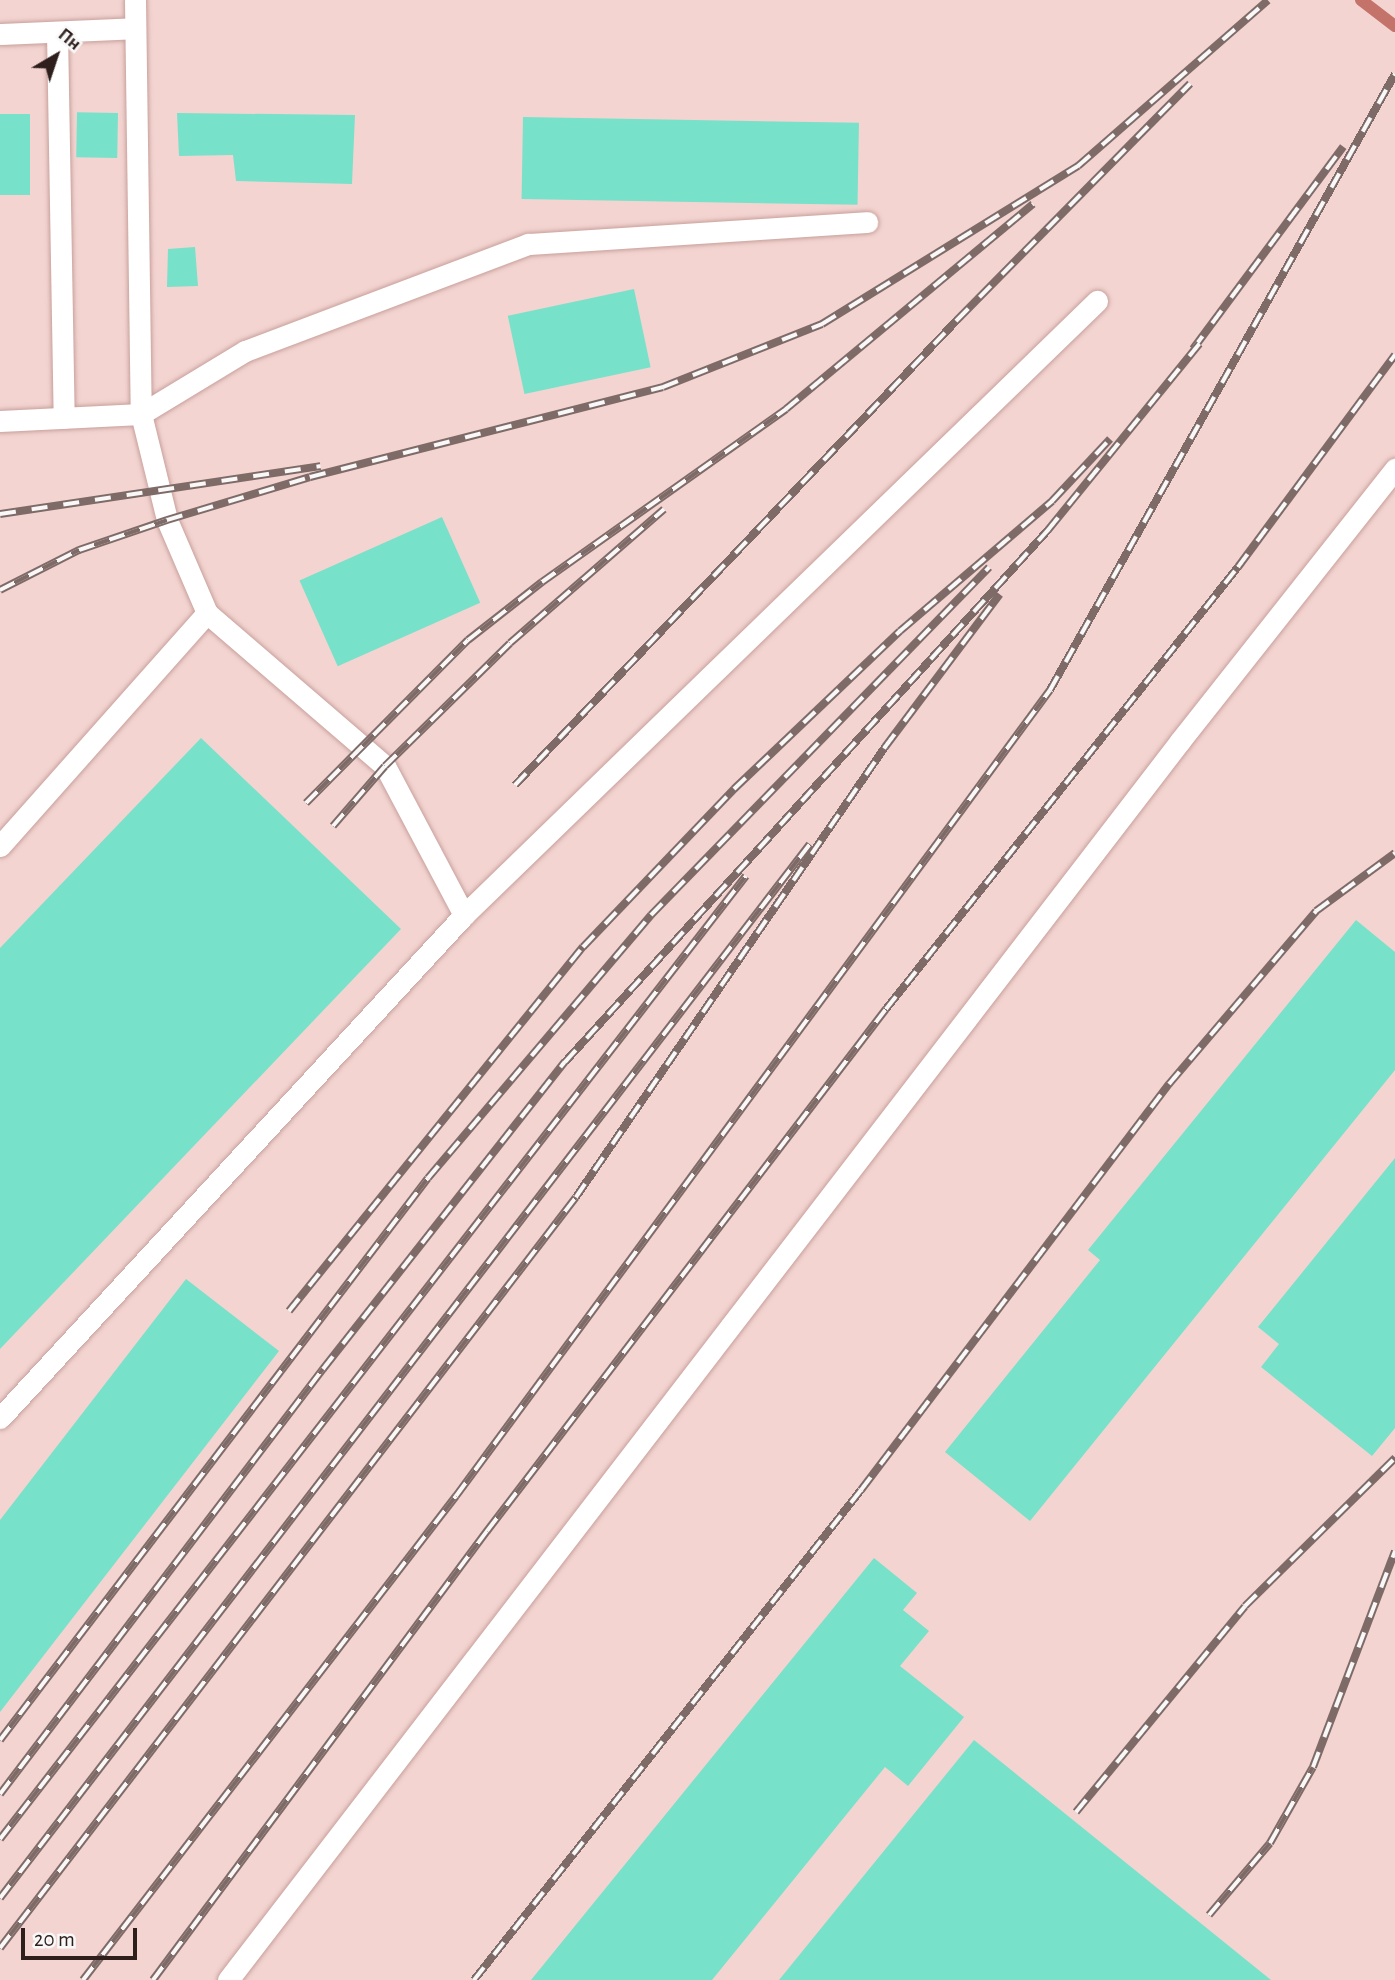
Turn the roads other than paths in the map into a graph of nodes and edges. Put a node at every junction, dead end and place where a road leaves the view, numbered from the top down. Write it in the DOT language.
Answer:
graph roads {
  1 [pos="135,0"];
  2 [pos="135,28"];
  3 [pos="57,32"];
  4 [pos="0,34"];
  5 [pos="867,222"];
  6 [pos="1097,301"];
  7 [pos="141,414"];
  8 [pos="64,418"];
  9 [pos="0,421"];
  10 [pos="1395,469"];
  11 [pos="207,613"];
  12 [pos="0,846"];
  13 [pos="464,915"];
  14 [pos="0,1418"];
  15 [pos="228,1980"];
  1 -- 2 [label="lane"];
  2 -- 3 [label="lane"];
  2 -- 7 [label="lane"];
  3 -- 4 [label="lane"];
  3 -- 8 [label="lane"];
  5 -- 7 [label="lane"];
  6 -- 13 [label="lane"];
  7 -- 8 [label="lane"];
  7 -- 11 [label="lane"];
  8 -- 9 [label="lane"];
  10 -- 15 [label="lane"];
  11 -- 12 [label="lane"];
  11 -- 13 [label="lane"];
  13 -- 14 [label="lane"];
}
